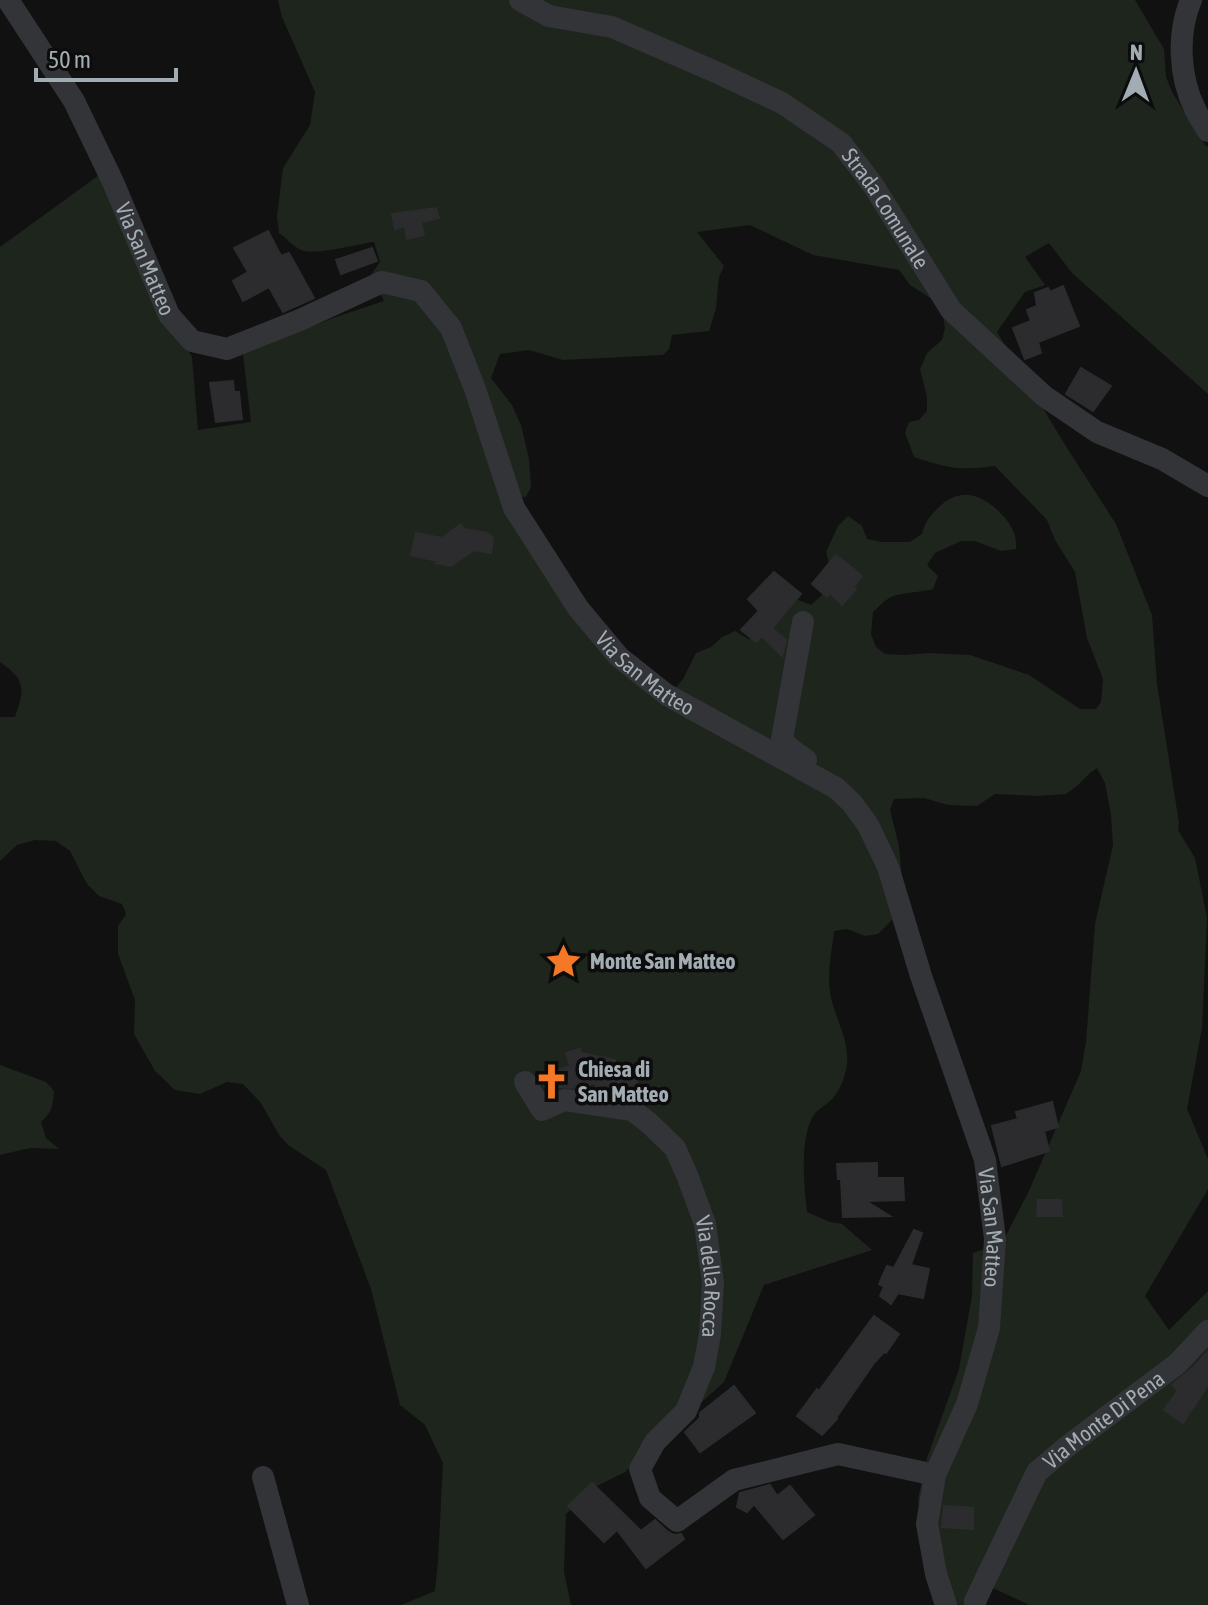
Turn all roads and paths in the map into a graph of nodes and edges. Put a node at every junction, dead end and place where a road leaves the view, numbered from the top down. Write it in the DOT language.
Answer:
graph roads {
  1 [pos="8,0"];
  2 [pos="520,0"];
  3 [pos="1191,0"];
  4 [pos="1208,131"];
  5 [pos="1208,486"];
  6 [pos="803,622"];
  7 [pos="836,788"];
  8 [pos="525,1082"];
  9 [pos="1208,1331"];
  10 [pos="935,1475"];
  11 [pos="263,1477"];
  12 [pos="298,1605"];
  13 [pos="946,1605"];
  14 [pos="975,1605"];
  1 -- 7 [label="street, Via San Matteo"];
  2 -- 5 [label="street, Strada Comunale"];
  3 -- 4 [label="street"];
  6 -- 7 [label="street"];
  7 -- 10 [label="street, Via San Matteo"];
  8 -- 10 [label="street, Via della Rocca"];
  9 -- 14 [label="street, Via Monte Di Pena"];
  10 -- 13 [label="street, Via San Matteo"];
  11 -- 12 [label="street"];
}
